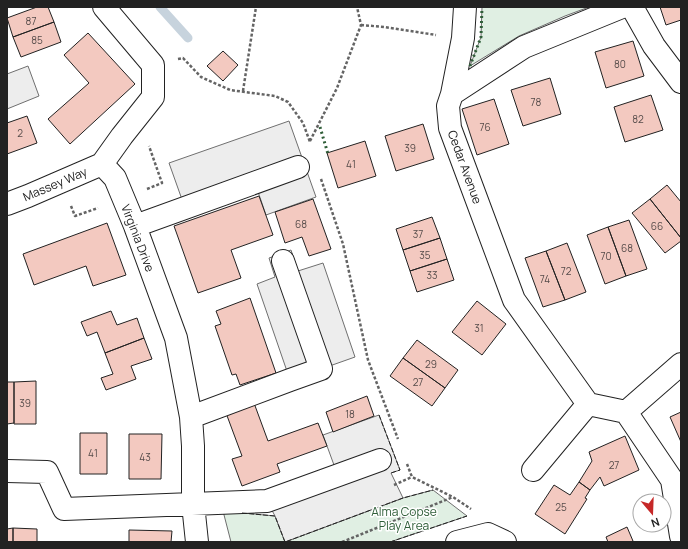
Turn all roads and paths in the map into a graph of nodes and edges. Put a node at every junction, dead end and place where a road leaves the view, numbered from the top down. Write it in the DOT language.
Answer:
graph roads {
  1 [pos="104,7"];
  2 [pos="256,7"];
  3 [pos="357,7"];
  4 [pos="466,7"];
  5 [pos="622,7"];
  6 [pos="632,7"];
  7 [pos="361,25"];
  8 [pos="462,38"];
  9 [pos="153,65"];
  10 [pos="681,82"];
  11 [pos="243,92"];
  12 [pos="452,94"];
  13 [pos="310,142"];
  14 [pos="311,148"];
  15 [pos="102,164"];
  16 [pos="298,167"];
  17 [pos="320,176"];
  18 [pos="7,204"];
  19 [pos="135,226"];
  20 [pos="283,261"];
  21 [pos="681,364"];
  22 [pos="588,404"];
  23 [pos="626,412"];
  24 [pos="191,417"];
  25 [pos="399,441"];
  26 [pos="380,460"];
  27 [pos="407,462"];
  28 [pos="7,470"];
  29 [pos="533,470"];
  30 [pos="453,497"];
  31 [pos="193,504"];
  32 [pos="681,536"];
  33 [pos="496,538"];
  34 [pos="197,542"];
  35 [pos="342,542"];
  36 [pos="457,542"];
  1 -- 9 [label="street"];
  2 -- 11 [label="path"];
  3 -- 7 [label="path"];
  4 -- 8 [label="street, Cedar Avenue"];
  5 -- 12 [label="street"];
  6 -- 10 [label="street"];
  7 -- 8 [label="path"];
  7 -- 13 [label="path"];
  8 -- 12 [label="street, Cedar Avenue"];
  9 -- 11 [label="path"];
  9 -- 15 [label="street"];
  11 -- 13 [label="path"];
  12 -- 22 [label="street, Cedar Avenue"];
  13 -- 14 [label="path"];
  15 -- 18 [label="street, Massey Way"];
  15 -- 19 [label="street, Virginia Drive"];
  16 -- 19 [label="street"];
  17 -- 25 [label="path"];
  19 -- 24 [label="street, Virginia Drive"];
  20 -- 24 [label="street"];
  21 -- 23 [label="street"];
  22 -- 23 [label="street"];
  22 -- 29 [label="street"];
  23 -- 32 [label="street"];
  24 -- 31 [label="street, Virginia Drive"];
  26 -- 31 [label="street"];
  27 -- 30 [label="path"];
  28 -- 31 [label="street"];
  30 -- 33 [label="path"];
  30 -- 35 [label="path"];
  31 -- 34 [label="street, Virginia Drive"];
  33 -- 36 [label="street"];
}
